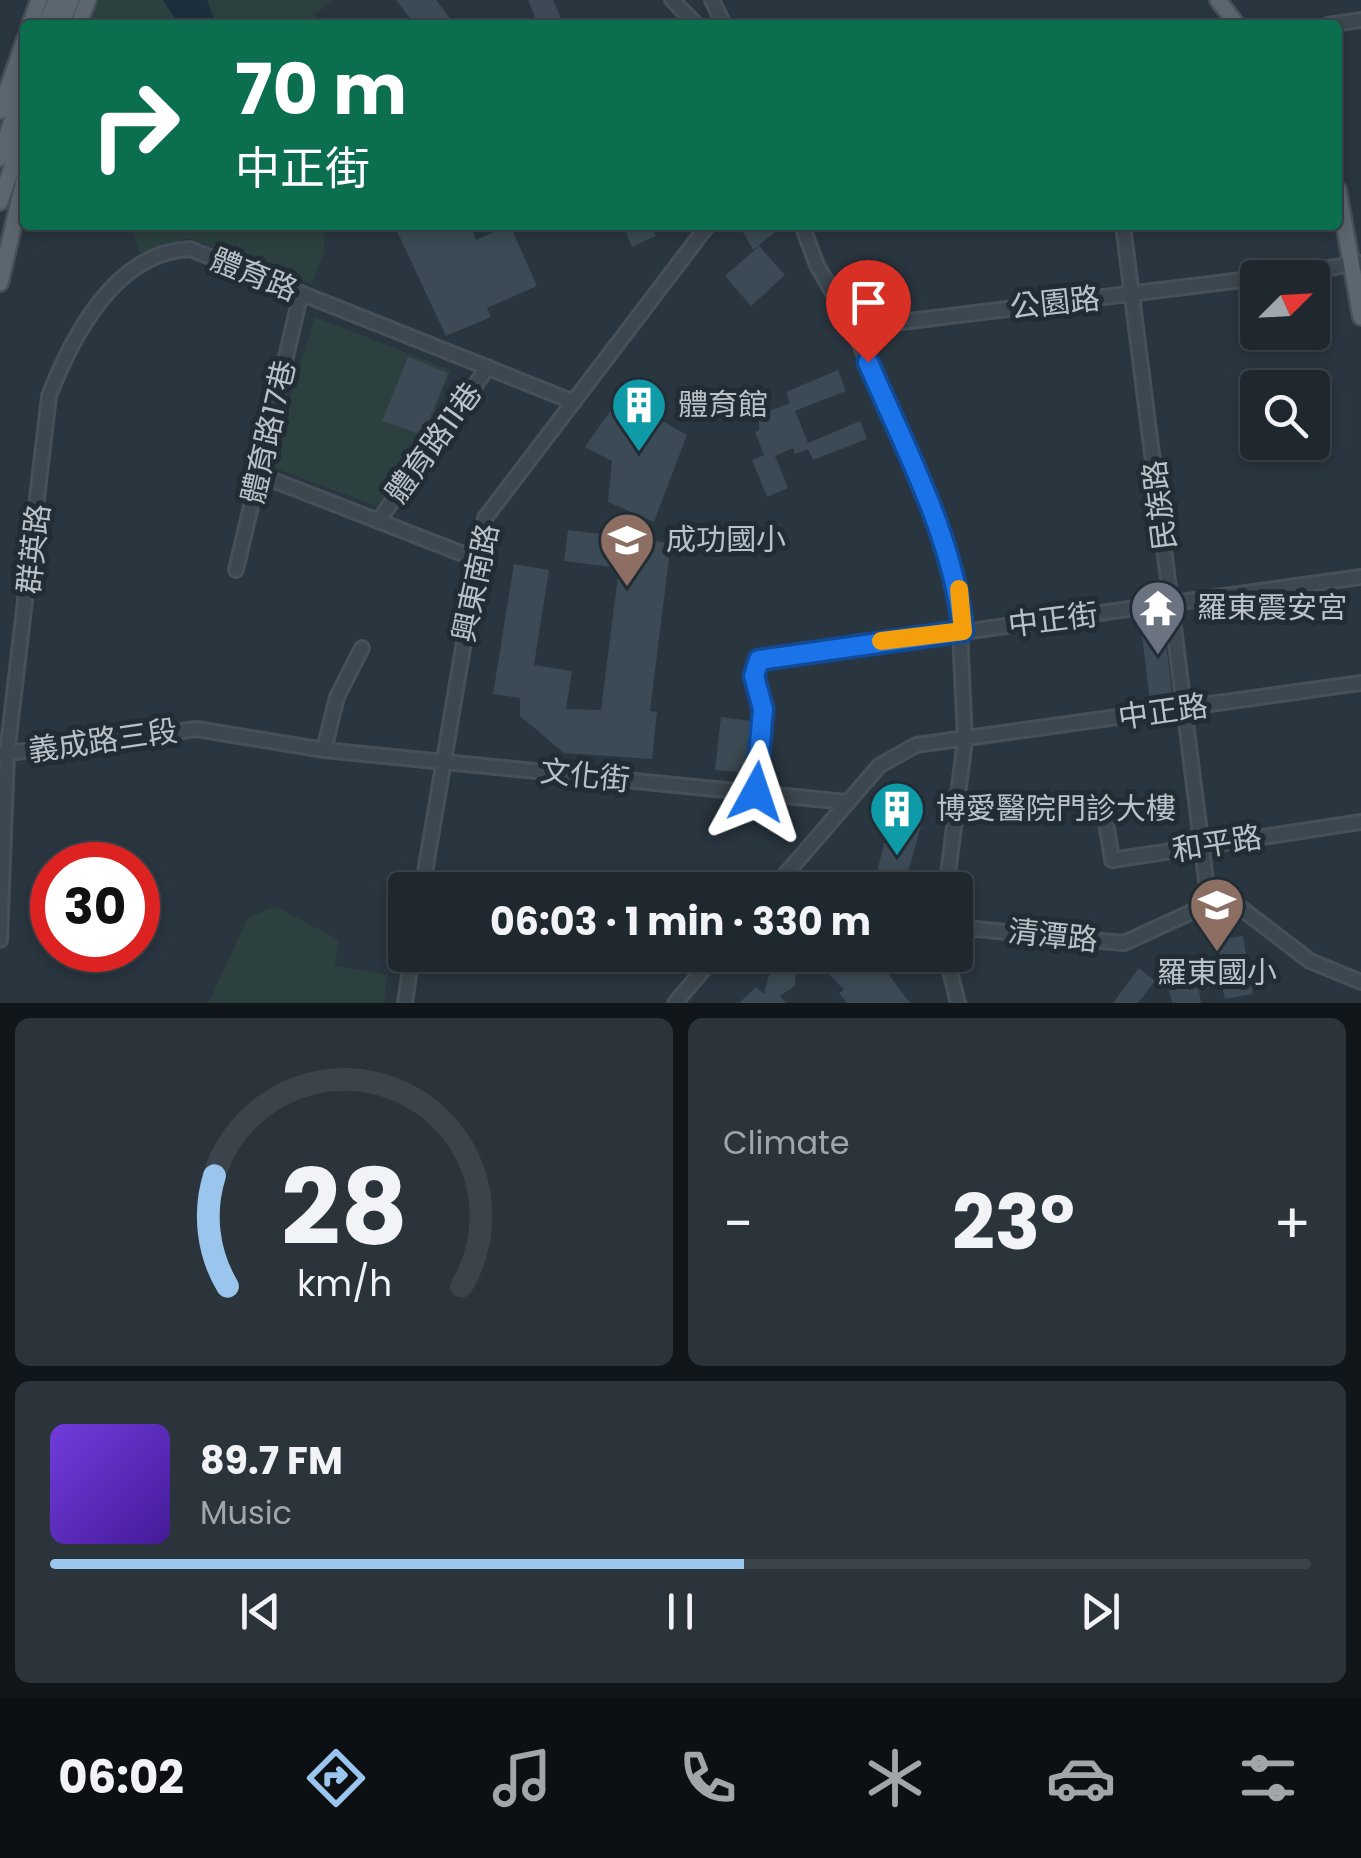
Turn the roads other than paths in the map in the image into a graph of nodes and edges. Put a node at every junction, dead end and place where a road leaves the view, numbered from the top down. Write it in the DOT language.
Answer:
graph roads {
  1 [pos="672,0"];
  2 [pos="1218,0"];
  3 [pos="691,20"];
  4 [pos="1233,20"];
  5 [pos="20,53"];
  6 [pos="20,95"];
  7 [pos="0,111"];
  8 [pos="20,144"];
  9 [pos="0,158"];
  10 [pos="20,197"];
  11 [pos="0,202"];
  12 [pos="1342,206"];
  13 [pos="704,230"];
  14 [pos="804,230"];
  15 [pos="1124,230"];
  16 [pos="1356,264"];
  17 [pos="1330,268"];
  18 [pos="1240,281"];
  19 [pos="0,283"];
  20 [pos="301,293"];
  21 [pos="1134,294"];
  22 [pos="1361,318"];
  23 [pos="853,328"];
  24 [pos="488,367"];
  25 [pos="574,402"];
  26 [pos="45,456"];
  27 [pos="260,475"];
  28 [pos="379,520"];
  29 [pos="476,559"];
  30 [pos="236,570"];
  31 [pos="1361,578"];
  32 [pos="1172,605"];
  33 [pos="963,631"];
  34 [pos="362,648"];
  35 [pos="1361,683"];
  36 [pos="1186,709"];
  37 [pos="965,740"];
  38 [pos="324,750"];
  39 [pos="4,754"];
  40 [pos="442,760"];
  41 [pos="756,792"];
  42 [pos="846,802"];
  43 [pos="1106,822"];
  44 [pos="1361,822"];
  45 [pos="1200,846"];
  46 [pos="425,872"];
  47 [pos="787,872"];
  48 [pos="948,872"];
  49 [pos="1208,904"];
  50 [pos="973,928"];
  51 [pos="0,940"];
  52 [pos="410,972"];
  53 [pos="701,972"];
  54 [pos="950,972"];
  55 [pos="1361,982"];
  56 [pos="405,1003"];
  57 [pos="675,1003"];
  58 [pos="958,1003"];
  1 -- 3 [label="street"];
  2 -- 4 [label="main road"];
  5 -- 7 [label="main road"];
  6 -- 9 [label="main road"];
  8 -- 11 [label="main road"];
  10 -- 19 [label="main road"];
  12 -- 16 [label="main road"];
  13 -- 25 [label="street, 興東南路"];
  14 -- 23 [label="street"];
  15 -- 21 [label="street, 民族路"];
  16 -- 17 [label="street, 公園路"];
  16 -- 22 [label="main road"];
  18 -- 21 [label="street, 公園路"];
  20 -- 24 [label="street, 體育路"];
  20 -- 26 [label="street, 體育路"];
  20 -- 27 [label="street, 體育路17巷"];
  21 -- 23 [label="street, 公園路"];
  21 -- 32 [label="street, 民族路"];
  23 -- 33 [label="street"];
  24 -- 25 [label="street, 體育路"];
  24 -- 28 [label="street, 體育路11巷"];
  25 -- 29 [label="street, 興東南路"];
  26 -- 39 [label="street, 群英路"];
  27 -- 28 [label="street"];
  27 -- 30 [label="street, 體育路17巷"];
  28 -- 29 [label="street"];
  29 -- 40 [label="street, 興東南路"];
  31 -- 32 [label="street, 中正街"];
  32 -- 33 [label="street, 中正街"];
  32 -- 36 [label="street, 民族路"];
  33 -- 37 [label="street"];
  33 -- 41 [label="street, 中正街"];
  34 -- 38 [label="street"];
  35 -- 36 [label="street, 中正路"];
  36 -- 37 [label="street, 中正路"];
  36 -- 45 [label="street, 民族路"];
  37 -- 42 [label="street, 中正路"];
  37 -- 48 [label="street"];
  38 -- 39 [label="street, 義成路三段"];
  38 -- 40 [label="street, 文化街"];
  39 -- 51 [label="street, 群英路"];
  40 -- 41 [label="street, 文化街"];
  40 -- 46 [label="street, 興東南路"];
  41 -- 42 [label="street, 文化街"];
  42 -- 47 [label="street, 中正路"];
  43 -- 45 [label="street, 和平路"];
  44 -- 45 [label="street, 和平路"];
  45 -- 49 [label="street, 民族路"];
  49 -- 50 [label="street, 清潭路"];
  49 -- 55 [label="street"];
  52 -- 56 [label="street"];
  53 -- 57 [label="street"];
  54 -- 58 [label="street"];
}
